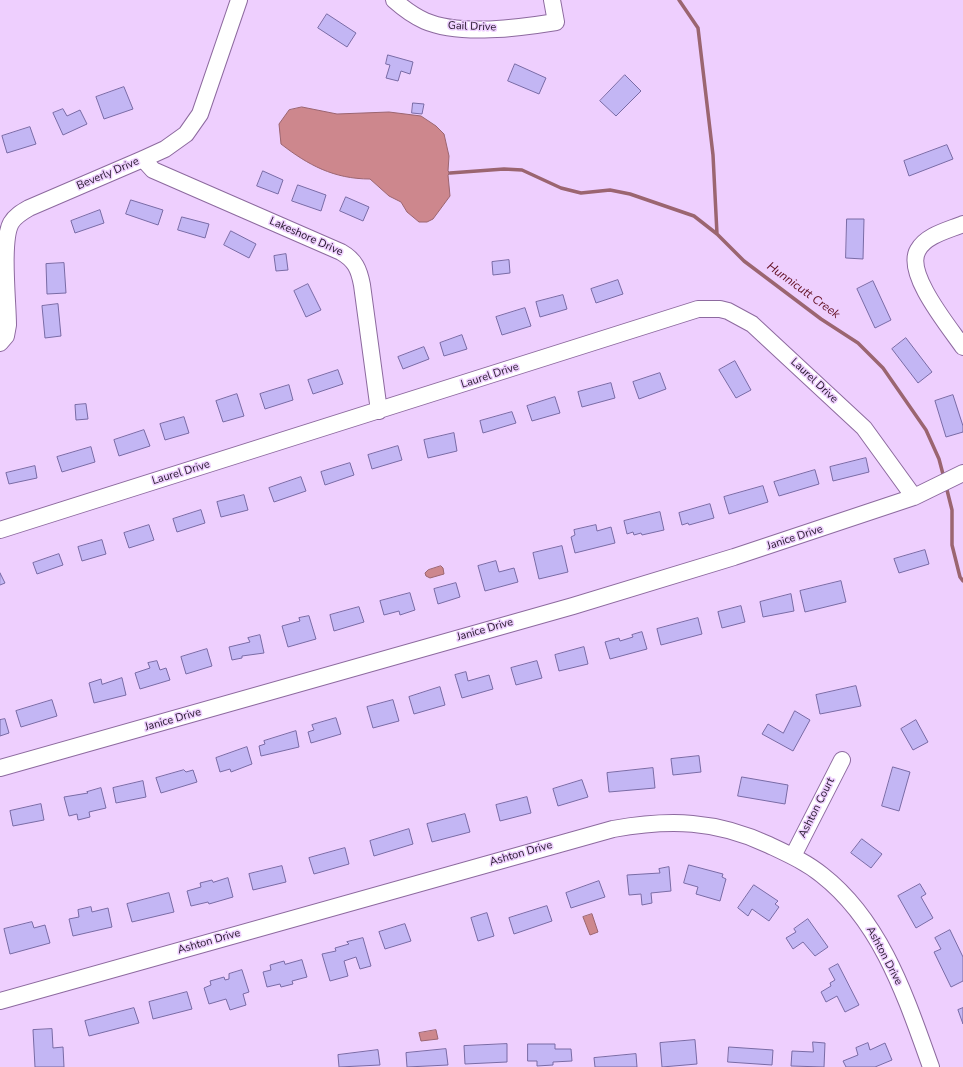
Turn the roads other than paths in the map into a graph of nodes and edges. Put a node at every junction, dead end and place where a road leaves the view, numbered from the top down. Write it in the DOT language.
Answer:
graph roads {
  1 [pos="239,0"];
  2 [pos="394,0"];
  3 [pos="552,0"];
  4 [pos="143,159"];
  5 [pos="963,224"];
  6 [pos="0,343"];
  7 [pos="963,347"];
  8 [pos="379,411"];
  9 [pos="963,473"];
  10 [pos="914,498"];
  11 [pos="0,530"];
  12 [pos="842,760"];
  13 [pos="0,768"];
  14 [pos="793,856"];
  15 [pos="0,1001"];
  16 [pos="930,1067"];
  1 -- 4 [label="street, Beverly Drive"];
  2 -- 3 [label="street, Gail Drive"];
  4 -- 6 [label="street, Beverly Drive"];
  4 -- 8 [label="street, Lakeshore Drive"];
  5 -- 7 [label="street"];
  8 -- 10 [label="street, Laurel Drive"];
  8 -- 11 [label="street, Laurel Drive"];
  9 -- 10 [label="street, Janice Drive"];
  10 -- 13 [label="street, Janice Drive"];
  12 -- 14 [label="street, Ashton Court"];
  14 -- 15 [label="street, Ashton Drive"];
  14 -- 16 [label="street, Ashton Drive"];
}
